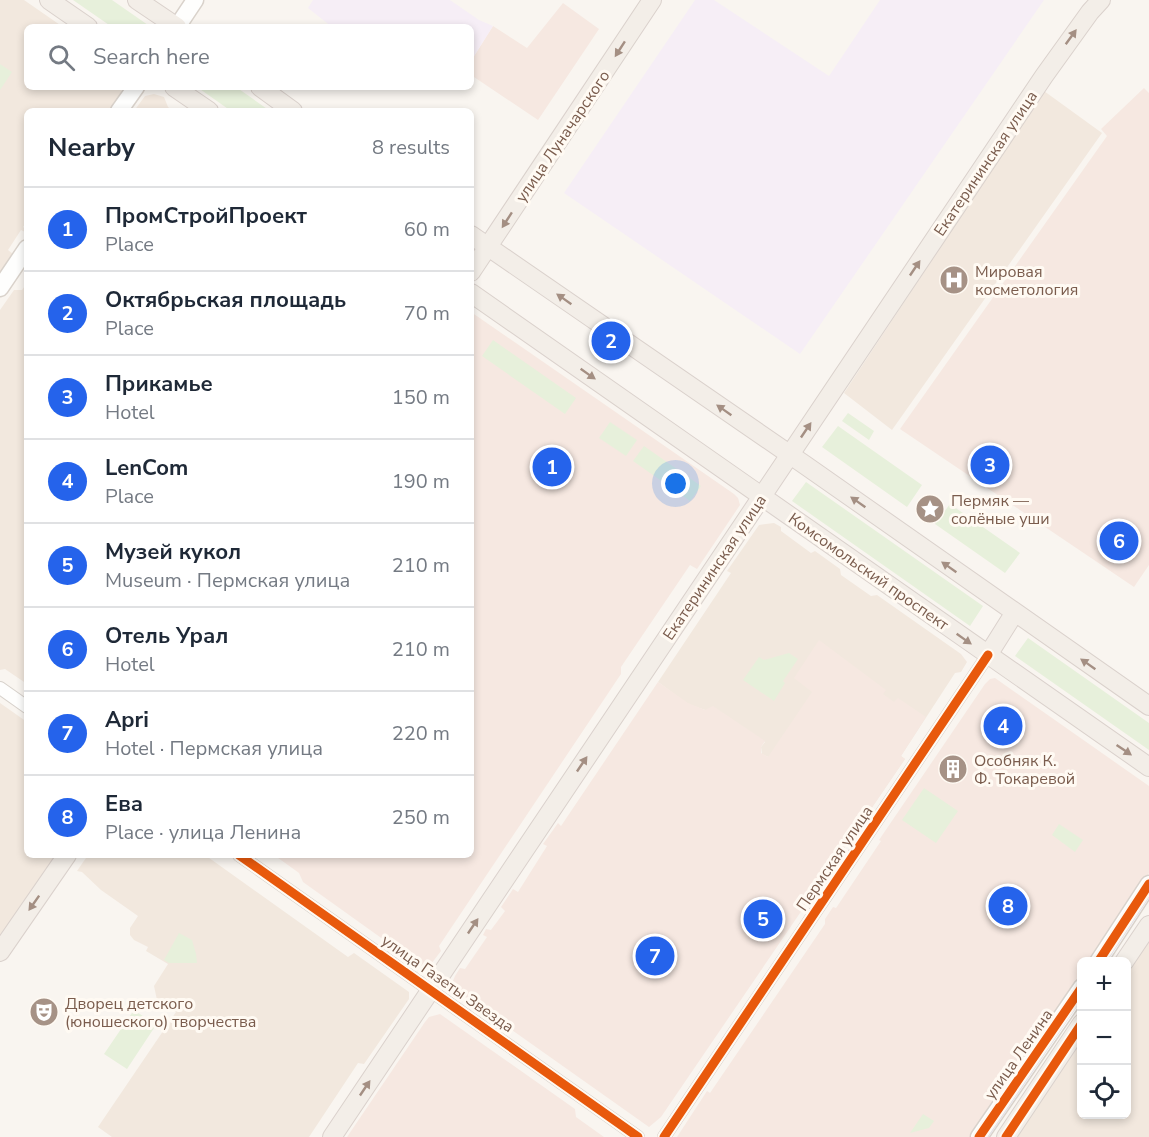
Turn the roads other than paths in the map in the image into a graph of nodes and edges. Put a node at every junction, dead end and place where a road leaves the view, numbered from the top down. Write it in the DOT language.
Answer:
graph roads {
  1 [pos="49,0"];
  2 [pos="137,0"];
  3 [pos="195,0"];
  4 [pos="652,0"];
  5 [pos="1101,0"];
  6 [pos="84,24"];
  7 [pos="173,24"];
  8 [pos="179,24"];
  9 [pos="134,90"];
  10 [pos="178,90"];
  11 [pos="264,90"];
  12 [pos="121,108"];
  13 [pos="205,108"];
  14 [pos="289,108"];
  15 [pos="474,237"];
  16 [pos="489,247"];
  17 [pos="24,252"];
  18 [pos="474,268"];
  19 [pos="0,288"];
  20 [pos="474,295"];
  21 [pos="789,455"];
  22 [pos="762,496"];
  23 [pos="1015,612"];
  24 [pos="988,655"];
  25 [pos="0,688"];
  26 [pos="24,705"];
  27 [pos="1149,706"];
  28 [pos="1149,767"];
  29 [pos="65,858"];
  30 [pos="242,858"];
  31 [pos="1149,884"];
  32 [pos="1149,925"];
  33 [pos="0,952"];
  34 [pos="1101,957"];
  35 [pos="1127,957"];
  36 [pos="431,990"];
  37 [pos="1077,994"];
  38 [pos="1077,1030"];
  39 [pos="332,1137"];
  40 [pos="638,1137"];
  41 [pos="664,1137"];
  42 [pos="979,1137"];
  43 [pos="1006,1137"];
  1 -- 6 [label="main road"];
  2 -- 7 [label="main road"];
  3 -- 8 [label="main road"];
  4 -- 16 [label="main road, улица Луначарского, one-way"];
  21 -- 5 [label="main road, Екатерининская улица, one-way"];
  9 -- 12 [label="main road"];
  10 -- 13 [label="main road"];
  11 -- 14 [label="main road"];
  15 -- 16 [label="main road"];
  16 -- 18 [label="main road, улица Луначарского"];
  21 -- 16 [label="main road, one-way"];
  17 -- 19 [label="main road"];
  20 -- 22 [label="main road, Комсомольский проспект, one-way"];
  21 -- 22 [label="main road, Екатерининская улица"];
  23 -- 21 [label="main road, one-way"];
  22 -- 24 [label="main road, Комсомольский проспект, one-way"];
  36 -- 22 [label="main road, Екатерининская улица, one-way"];
  23 -- 24 [label="main road, Пермская улица"];
  27 -- 23 [label="main road, one-way"];
  24 -- 28 [label="main road, Комсомольский проспект, one-way"];
  24 -- 41 [label="street, Пермская улица"];
  25 -- 26 [label="street"];
  29 -- 33 [label="main road, one-way"];
  30 -- 36 [label="street, улица Газеты Звезда"];
  31 -- 34 [label="main road"];
  32 -- 35 [label="main road"];
  39 -- 36 [label="main road, Екатерининская улица, one-way"];
  36 -- 40 [label="street, улица Газеты Звезда"];
  37 -- 42 [label="main road, улица Ленина"];
  38 -- 43 [label="main road, улица Ленина"];
}
